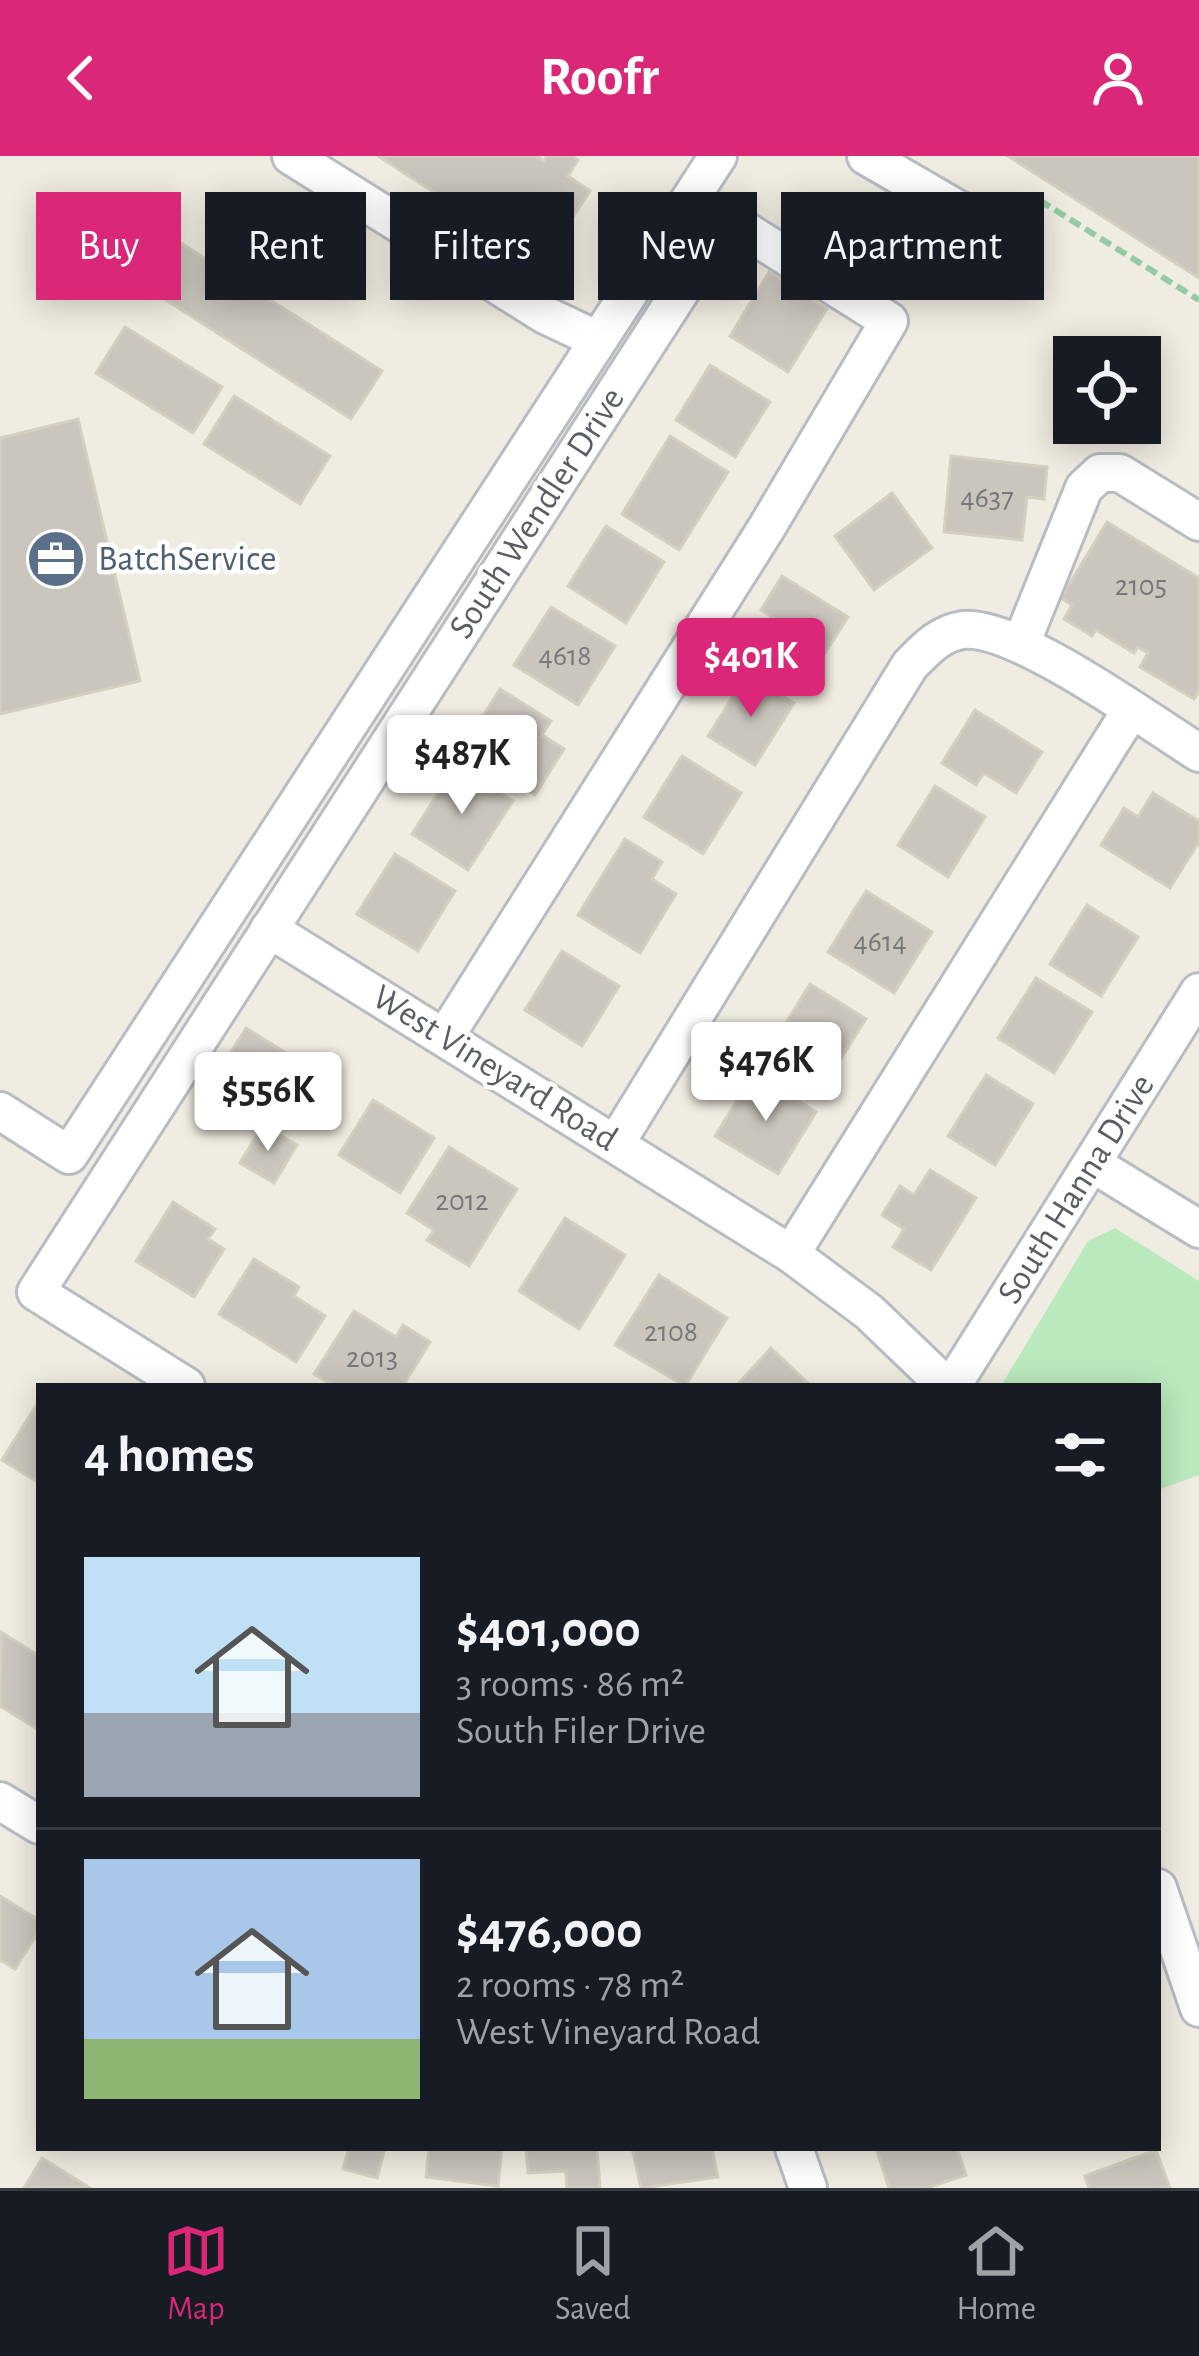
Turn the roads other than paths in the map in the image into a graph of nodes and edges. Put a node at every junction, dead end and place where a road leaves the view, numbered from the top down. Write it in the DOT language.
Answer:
graph roads {
  1 [pos="291,156"];
  2 [pos="718,156"];
  3 [pos="866,156"];
  4 [pos="941,192"];
  5 [pos="596,339"];
  6 [pos="1199,522"];
  7 [pos="1021,644"];
  8 [pos="1131,710"];
  9 [pos="1199,753"];
  10 [pos="269,929"];
  11 [pos="1198,996"];
  12 [pos="445,1036"];
  13 [pos="0,1112"];
  14 [pos="616,1144"];
  15 [pos="1093,1164"];
  16 [pos="1199,1229"];
  17 [pos="791,1254"];
  18 [pos="181,1383"];
  19 [pos="946,1383"];
  20 [pos="951,1383"];
  21 [pos="0,1801"];
  22 [pos="36,1823"];
  23 [pos="1161,1897"];
  24 [pos="1199,2008"];
  25 [pos="795,2151"];
  26 [pos="808,2188"];
  1 -- 5 [label="street"];
  2 -- 5 [label="street"];
  3 -- 4 [label="street"];
  5 -- 13 [label="street"];
  6 -- 7 [label="street"];
  7 -- 8 [label="street"];
  7 -- 14 [label="street"];
  8 -- 9 [label="street"];
  8 -- 17 [label="street"];
  10 -- 12 [label="street, West Vineyard Road"];
  10 -- 12 [label="street, South Wendler Drive"];
  10 -- 18 [label="street, South Wendler Drive"];
  11 -- 15 [label="street, South Hanna Drive"];
  12 -- 14 [label="street, West Vineyard Road"];
  14 -- 17 [label="street, West Vineyard Road"];
  15 -- 16 [label="street"];
  15 -- 20 [label="street, South Hanna Drive"];
  17 -- 19 [label="street, West Vineyard Road"];
  21 -- 22 [label="street"];
  23 -- 24 [label="street"];
  25 -- 26 [label="street"];
}
